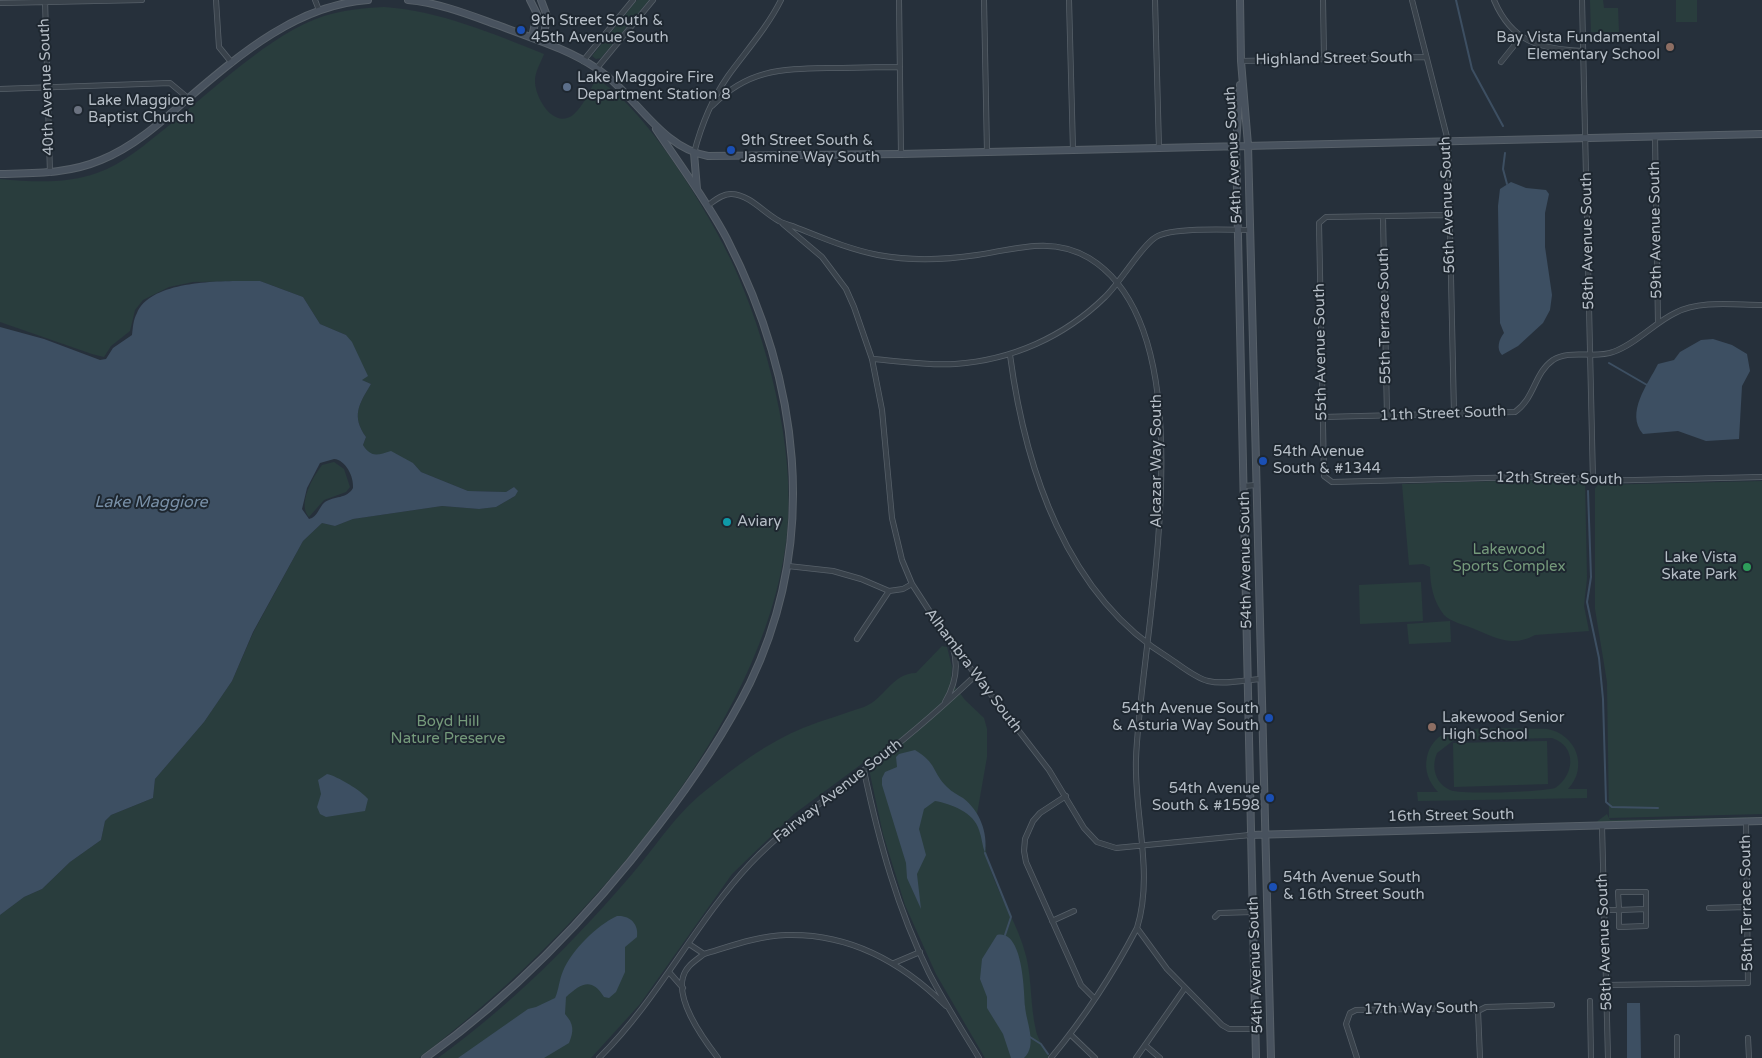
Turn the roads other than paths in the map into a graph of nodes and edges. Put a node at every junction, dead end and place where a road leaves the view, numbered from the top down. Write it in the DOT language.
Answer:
graph roads {
  1 [pos="142,0"];
  2 [pos="216,0"];
  3 [pos="315,0"];
  4 [pos="368,0"];
  5 [pos="408,0"];
  6 [pos="530,0"];
  7 [pos="541,0"];
  8 [pos="633,0"];
  9 [pos="653,0"];
  10 [pos="781,0"];
  11 [pos="898,0"];
  12 [pos="984,0"];
  13 [pos="1069,0"];
  14 [pos="1155,0"];
  15 [pos="1240,0"];
  16 [pos="1323,0"];
  17 [pos="1412,0"];
  18 [pos="1494,0"];
  19 [pos="1582,0"];
  20 [pos="45,1"];
  21 [pos="0,3"];
  22 [pos="319,10"];
  23 [pos="532,37"];
  24 [pos="1521,37"];
  25 [pos="543,42"];
  26 [pos="1583,50"];
  27 [pos="1324,57"];
  28 [pos="1426,57"];
  29 [pos="583,60"];
  30 [pos="1241,61"];
  31 [pos="1501,62"];
  32 [pos="233,64"];
  33 [pos="900,67"];
  34 [pos="597,68"];
  35 [pos="47,88"];
  36 [pos="0,89"];
  37 [pos="188,98"];
  38 [pos="712,106"];
  39 [pos="650,119"];
  40 [pos="1762,134"];
  41 [pos="1655,137"];
  42 [pos="1586,138"];
  43 [pos="1448,141"];
  44 [pos="1248,145"];
  45 [pos="1236,146"];
  46 [pos="1159,148"];
  47 [pos="1074,150"];
  48 [pos="987,152"];
  49 [pos="694,153"];
  50 [pos="901,154"];
  51 [pos="50,173"];
  52 [pos="0,174"];
  53 [pos="698,192"];
  54 [pos="707,206"];
  55 [pos="1449,215"];
  56 [pos="1383,217"];
  57 [pos="781,222"];
  58 [pos="1238,230"];
  59 [pos="1250,230"];
  60 [pos="1119,284"];
  61 [pos="1762,305"];
  62 [pos="1658,323"];
  63 [pos="1010,355"];
  64 [pos="1590,356"];
  65 [pos="872,360"];
  66 [pos="1454,414"];
  67 [pos="1387,415"];
  68 [pos="1323,417"];
  69 [pos="1762,476"];
  70 [pos="1326,480"];
  71 [pos="1593,481"];
  72 [pos="1257,485"];
  73 [pos="1243,486"];
  74 [pos="788,566"];
  75 [pos="912,584"];
  76 [pos="889,591"];
  77 [pos="857,639"];
  78 [pos="952,644"];
  79 [pos="1148,645"];
  80 [pos="976,675"];
  81 [pos="1261,679"];
  82 [pos="1247,680"];
  83 [pos="942,708"];
  84 [pos="864,770"];
  85 [pos="1066,796"];
  86 [pos="1746,822"];
  87 [pos="1762,822"];
  88 [pos="1602,826"];
  89 [pos="1250,834"];
  90 [pos="1264,834"];
  91 [pos="1142,847"];
  92 [pos="1747,907"];
  93 [pos="1709,908"];
  94 [pos="1646,909"];
  95 [pos="1604,910"];
  96 [pos="1619,910"];
  97 [pos="1074,911"];
  98 [pos="1252,912"];
  99 [pos="1214,916"];
  100 [pos="1052,921"];
  101 [pos="1137,928"];
  102 [pos="689,944"];
  103 [pos="920,952"];
  104 [pos="704,954"];
  105 [pos="894,963"];
  106 [pos="669,972"];
  107 [pos="1606,985"];
  108 [pos="683,988"];
  109 [pos="1185,988"];
  110 [pos="1094,998"];
  111 [pos="1590,1001"];
  112 [pos="1552,1005"];
  113 [pos="950,1010"];
  114 [pos="1478,1011"];
  115 [pos="1255,1029"];
  116 [pos="1070,1034"];
  117 [pos="1677,1037"];
  118 [pos="1748,1038"];
  119 [pos="1145,1045"];
  120 [pos="425,1058"];
  121 [pos="599,1058"];
  122 [pos="718,1058"];
  123 [pos="980,1058"];
  124 [pos="1050,1058"];
  125 [pos="1094,1058"];
  126 [pos="1136,1058"];
  127 [pos="1160,1058"];
  128 [pos="1256,1058"];
  129 [pos="1271,1058"];
  130 [pos="1357,1058"];
  131 [pos="1480,1058"];
  132 [pos="1591,1058"];
  133 [pos="1608,1058"];
  134 [pos="1677,1058"];
  135 [pos="1749,1058"];
  1 -- 20 [label="street"];
  2 -- 32 [label="street"];
  3 -- 22 [label="street"];
  4 -- 22 [label="main road"];
  5 -- 23 [label="main road"];
  6 -- 23 [label="main road"];
  7 -- 25 [label="main road"];
  8 -- 29 [label="street"];
  9 -- 34 [label="street"];
  10 -- 38 [label="street"];
  11 -- 33 [label="street"];
  12 -- 48 [label="street"];
  13 -- 47 [label="street"];
  14 -- 46 [label="street"];
  15 -- 30 [label="main road, 54th Avenue South"];
  16 -- 27 [label="street"];
  17 -- 28 [label="street, 56th Avenue South"];
  18 -- 24 [label="street"];
  19 -- 26 [label="street, 58th Avenue South"];
  20 -- 21 [label="street"];
  20 -- 35 [label="street, 40th Avenue South"];
  22 -- 32 [label="main road"];
  23 -- 25 [label="main road"];
  24 -- 26 [label="street"];
  24 -- 31 [label="street"];
  25 -- 29 [label="main road"];
  26 -- 42 [label="street, 58th Avenue South"];
  27 -- 28 [label="street, Highland Street South"];
  27 -- 30 [label="street, Highland Street South"];
  28 -- 43 [label="street, 56th Avenue South"];
  29 -- 34 [label="main road"];
  30 -- 44 [label="main road, 54th Avenue South"];
  30 -- 45 [label="main road, 54th Avenue South"];
  32 -- 37 [label="main road"];
  33 -- 38 [label="street"];
  33 -- 50 [label="street"];
  34 -- 39 [label="main road"];
  35 -- 36 [label="street"];
  35 -- 37 [label="street"];
  35 -- 51 [label="street, 40th Avenue South"];
  37 -- 51 [label="main road"];
  38 -- 49 [label="street"];
  39 -- 49 [label="main road"];
  39 -- 53 [label="main road"];
  40 -- 41 [label="main road"];
  41 -- 42 [label="main road"];
  41 -- 62 [label="street, 59th Avenue South"];
  42 -- 43 [label="main road"];
  42 -- 64 [label="street, 58th Avenue South"];
  43 -- 44 [label="main road"];
  43 -- 55 [label="street, 56th Avenue South"];
  44 -- 45 [label="main road"];
  44 -- 59 [label="main road, 54th Avenue South"];
  45 -- 46 [label="main road"];
  45 -- 58 [label="main road, 54th Avenue South"];
  46 -- 47 [label="main road"];
  47 -- 48 [label="main road"];
  48 -- 50 [label="main road"];
  49 -- 50 [label="main road"];
  49 -- 53 [label="main road"];
  51 -- 52 [label="main road"];
  53 -- 54 [label="main road"];
  54 -- 57 [label="street, Alcazar Way South"];
  54 -- 74 [label="main road"];
  55 -- 56 [label="street"];
  55 -- 66 [label="street, 56th Avenue South"];
  56 -- 67 [label="street, 55th Terrace South"];
  56 -- 68 [label="street, 55th Avenue South"];
  57 -- 60 [label="street, Alcazar Way South"];
  57 -- 65 [label="street, Alhambra Way South"];
  58 -- 59 [label="street"];
  58 -- 60 [label="street"];
  58 -- 73 [label="main road, 54th Avenue South"];
  59 -- 72 [label="main road, 54th Avenue South"];
  60 -- 63 [label="street"];
  60 -- 79 [label="street, Alcazar Way South"];
  61 -- 62 [label="street, 11th Street South"];
  62 -- 64 [label="street, 11th Street South"];
  63 -- 65 [label="street"];
  63 -- 79 [label="street"];
  64 -- 66 [label="street, 11th Street South"];
  64 -- 71 [label="street, 58th Avenue South"];
  65 -- 75 [label="street, Alhambra Way South"];
  66 -- 67 [label="street, 11th Street South"];
  67 -- 68 [label="street, 11th Street South"];
  68 -- 70 [label="street, 55th Avenue South"];
  69 -- 71 [label="street, 12th Street South"];
  70 -- 71 [label="street, 12th Street South"];
  72 -- 73 [label="street"];
  72 -- 81 [label="main road, 54th Avenue South"];
  73 -- 82 [label="main road, 54th Avenue South"];
  74 -- 76 [label="street"];
  74 -- 120 [label="main road"];
  75 -- 76 [label="street"];
  75 -- 78 [label="street, Alhambra Way South"];
  76 -- 77 [label="street"];
  78 -- 80 [label="street, Alhambra Way South"];
  78 -- 83 [label="street"];
  79 -- 82 [label="street"];
  79 -- 91 [label="street, Alcazar Way South"];
  80 -- 83 [label="street, Fairway Avenue South"];
  80 -- 85 [label="street, Alhambra Way South"];
  81 -- 82 [label="street"];
  81 -- 90 [label="main road, 54th Avenue South"];
  82 -- 89 [label="main road, 54th Avenue South"];
  83 -- 84 [label="street, Fairway Avenue South"];
  84 -- 102 [label="street, Fairway Avenue South"];
  84 -- 103 [label="street"];
  85 -- 91 [label="street, Alhambra Way South"];
  85 -- 100 [label="street"];
  86 -- 87 [label="main road, 16th Street South"];
  86 -- 88 [label="main road, 16th Street South"];
  86 -- 92 [label="street, 58th Terrace South"];
  88 -- 90 [label="main road, 16th Street South"];
  88 -- 95 [label="street, 58th Avenue South"];
  89 -- 90 [label="main road, 16th Street South"];
  89 -- 91 [label="street, 16th Street South"];
  89 -- 98 [label="main road, 54th Avenue South"];
  90 -- 129 [label="main road, 54th Avenue South"];
  91 -- 101 [label="street"];
  92 -- 93 [label="street"];
  92 -- 107 [label="street, 58th Terrace South"];
  94 -- 96 [label="street"];
  94 -- 96 [label="street"];
  94 -- 96 [label="street"];
  95 -- 96 [label="street"];
  95 -- 107 [label="street, 58th Avenue South"];
  97 -- 100 [label="street"];
  98 -- 99 [label="street"];
  98 -- 115 [label="main road, 54th Avenue South"];
  100 -- 110 [label="street"];
  101 -- 109 [label="street"];
  101 -- 110 [label="street"];
  102 -- 104 [label="street"];
  102 -- 106 [label="street, Fairway Avenue South"];
  103 -- 105 [label="street"];
  103 -- 113 [label="street"];
  104 -- 105 [label="street"];
  104 -- 108 [label="street"];
  105 -- 113 [label="street"];
  106 -- 108 [label="street"];
  106 -- 121 [label="street, Fairway Avenue South"];
  107 -- 133 [label="street, 58th Avenue South"];
  108 -- 122 [label="street"];
  109 -- 115 [label="street"];
  109 -- 119 [label="street"];
  110 -- 116 [label="street"];
  111 -- 132 [label="street"];
  112 -- 114 [label="street, 17th Way South"];
  113 -- 123 [label="street"];
  114 -- 130 [label="street, 17th Way South"];
  114 -- 131 [label="street"];
  115 -- 128 [label="main road, 54th Avenue South"];
  116 -- 124 [label="street"];
  116 -- 125 [label="street"];
  117 -- 134 [label="street"];
  118 -- 135 [label="street"];
  119 -- 126 [label="street"];
  119 -- 127 [label="street"];
}
